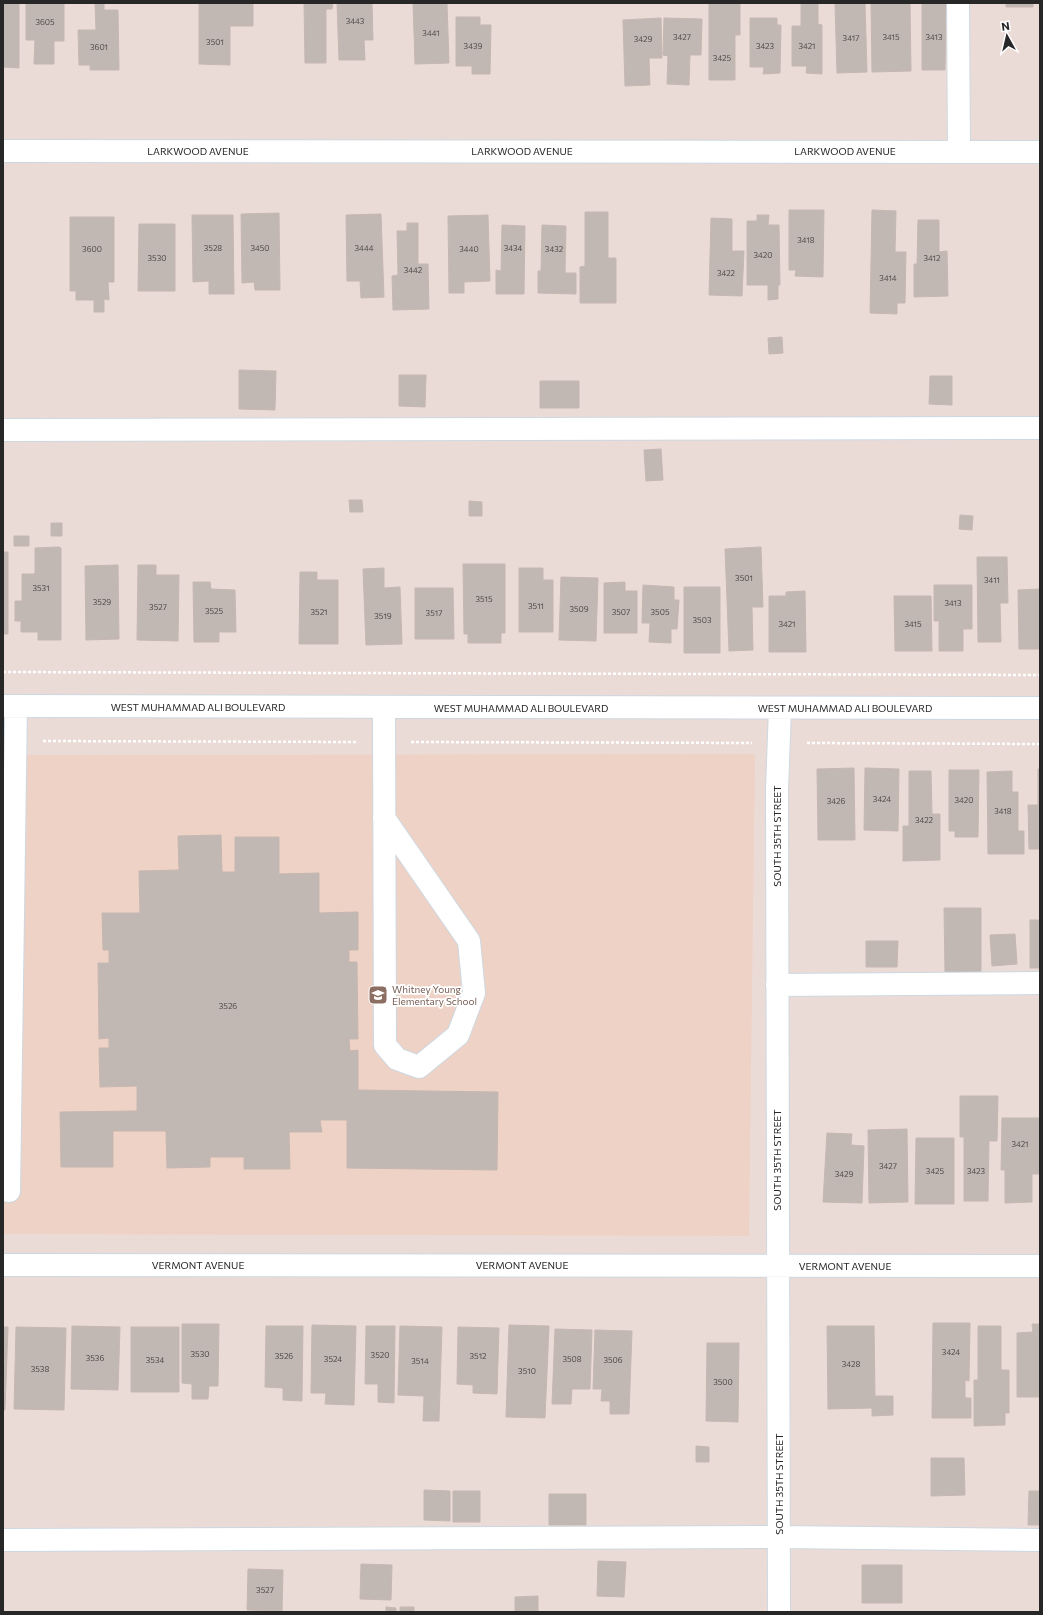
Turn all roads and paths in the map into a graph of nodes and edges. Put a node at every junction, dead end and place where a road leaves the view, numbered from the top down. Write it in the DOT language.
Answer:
graph roads {
  1 [pos="958,3"];
  2 [pos="3,151"];
  3 [pos="959,152"];
  4 [pos="1040,152"];
  5 [pos="1040,428"];
  6 [pos="3,430"];
  7 [pos="3,672"];
  8 [pos="1040,675"];
  9 [pos="10,706"];
  10 [pos="384,707"];
  11 [pos="780,708"];
  12 [pos="1040,708"];
  13 [pos="16,741"];
  14 [pos="384,742"];
  15 [pos="779,743"];
  16 [pos="1040,744"];
  17 [pos="384,818"];
  18 [pos="1040,982"];
  19 [pos="8,984"];
  20 [pos="777,985"];
  21 [pos="9,1191"];
  22 [pos="3,1265"];
  23 [pos="778,1266"];
  24 [pos="1040,1266"];
  25 [pos="779,1538"];
  26 [pos="3,1540"];
  27 [pos="1040,1540"];
  28 [pos="779,1612"];
  1 -- 3 [label="street"];
  2 -- 3 [label="street, LARKWOOD AVENUE"];
  3 -- 4 [label="street, LARKWOOD AVENUE"];
  5 -- 6 [label="street"];
  7 -- 8 [label="path"];
  9 -- 10 [label="street, WEST MUHAMMAD ALI BOULEVARD"];
  9 -- 13 [label="street"];
  10 -- 11 [label="street, WEST MUHAMMAD ALI BOULEVARD"];
  10 -- 14 [label="street"];
  11 -- 12 [label="street, WEST MUHAMMAD ALI BOULEVARD"];
  11 -- 15 [label="street, SOUTH 35TH STREET"];
  13 -- 14 [label="path"];
  13 -- 19 [label="street"];
  14 -- 15 [label="path"];
  14 -- 17 [label="street"];
  15 -- 16 [label="path"];
  15 -- 20 [label="street, SOUTH 35TH STREET"];
  17 -- 17 [label="street"];
  18 -- 20 [label="street"];
  19 -- 21 [label="street"];
  20 -- 23 [label="street, SOUTH 35TH STREET"];
  22 -- 23 [label="street, VERMONT AVENUE"];
  23 -- 24 [label="street, VERMONT AVENUE"];
  23 -- 25 [label="street, SOUTH 35TH STREET"];
  25 -- 26 [label="street"];
  25 -- 27 [label="street"];
  25 -- 28 [label="street, SOUTH 35TH STREET"];
}
